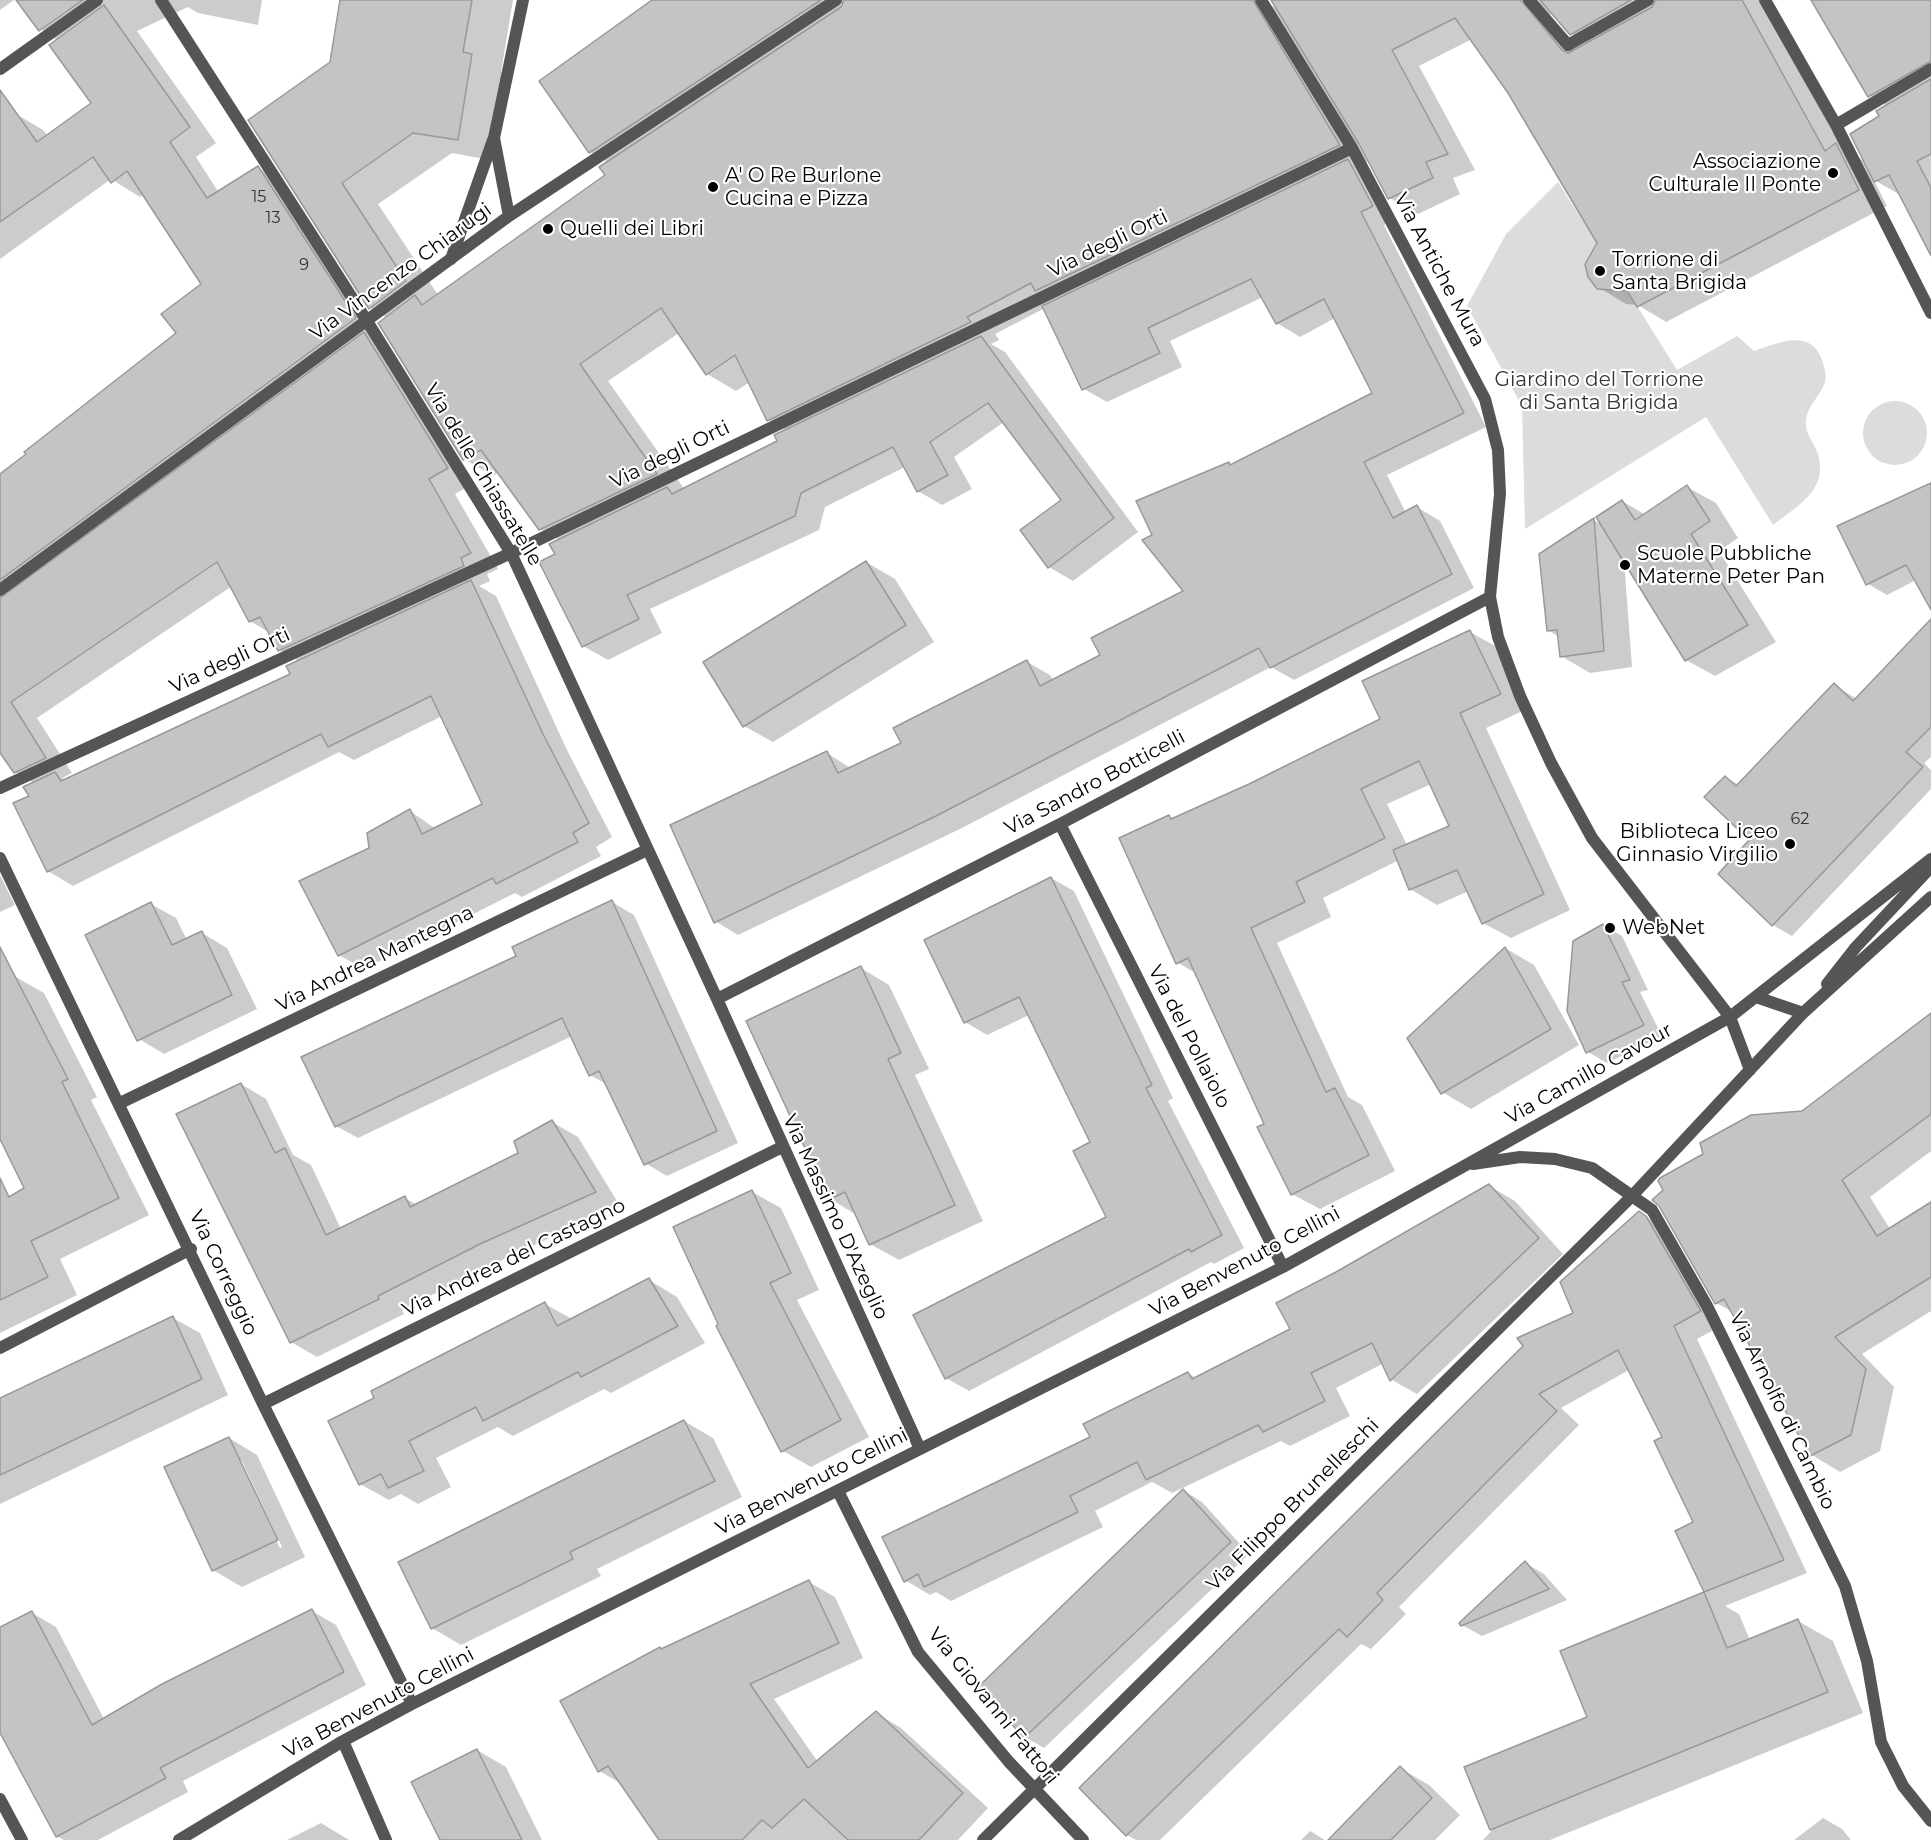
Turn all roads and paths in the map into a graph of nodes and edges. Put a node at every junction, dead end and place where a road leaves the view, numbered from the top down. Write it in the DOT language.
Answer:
graph roads {
  1 [pos="97,0"];
  2 [pos="161,0"];
  3 [pos="523,0"];
  4 [pos="836,0"];
  5 [pos="1261,0"];
  6 [pos="1529,0"];
  7 [pos="1648,0"];
  8 [pos="1765,0"];
  9 [pos="0,69"];
  10 [pos="1931,69"];
  11 [pos="1836,125"];
  12 [pos="494,138"];
  13 [pos="1352,148"];
  14 [pos="509,216"];
  15 [pos="451,259"];
  16 [pos="1931,313"];
  17 [pos="367,321"];
  18 [pos="511,553"];
  19 [pos="0,590"];
  20 [pos="1490,597"];
  21 [pos="0,788"];
  22 [pos="1060,824"];
  23 [pos="646,850"];
  24 [pos="0,858"];
  25 [pos="1931,859"];
  26 [pos="1931,867"];
  27 [pos="1931,897"];
  28 [pos="1756,997"];
  29 [pos="717,999"];
  30 [pos="1803,1013"];
  31 [pos="1731,1017"];
  32 [pos="1750,1070"];
  33 [pos="120,1103"];
  34 [pos="782,1148"];
  35 [pos="1466,1165"];
  36 [pos="1631,1197"];
  37 [pos="190,1249"];
  38 [pos="1283,1267"];
  39 [pos="0,1348"];
  40 [pos="263,1404"];
  41 [pos="920,1449"];
  42 [pos="838,1491"];
  43 [pos="412,1704"];
  44 [pos="343,1741"];
  45 [pos="1033,1789"];
  46 [pos="0,1799"];
  47 [pos="1931,1821"];
  48 [pos="22,1840"];
  49 [pos="179,1840"];
  50 [pos="386,1840"];
  51 [pos="982,1840"];
  52 [pos="1083,1840"];
  1 -- 9 [label="street"];
  2 -- 17 [label="street, Via delle Chiassatelle"];
  3 -- 12 [label="street"];
  4 -- 14 [label="street, Via Vincenzo Chiarugi"];
  5 -- 13 [label="street, Via Antiche Mura"];
  6 -- 7 [label="street"];
  8 -- 11 [label="street"];
  10 -- 11 [label="street"];
  11 -- 16 [label="street"];
  12 -- 14 [label="street"];
  12 -- 15 [label="street"];
  13 -- 18 [label="street, Via degli Orti"];
  13 -- 20 [label="street, Via Antiche Mura"];
  14 -- 15 [label="street, Via Vincenzo Chiarugi"];
  15 -- 17 [label="street, Via Vincenzo Chiarugi"];
  17 -- 18 [label="street, Via delle Chiassatelle"];
  17 -- 19 [label="street, Via Vincenzo Chiarugi"];
  18 -- 21 [label="street, Via degli Orti"];
  18 -- 23 [label="street, Via delle Chiassatelle"];
  20 -- 22 [label="street, Via Sandro Botticelli"];
  20 -- 31 [label="street, Via Antiche Mura"];
  22 -- 29 [label="street, Via Sandro Botticelli"];
  22 -- 38 [label="street, Via del Pollaiolo"];
  23 -- 29 [label="street, Via delle Chiassatelle"];
  23 -- 33 [label="street, Via Andrea Mantegna"];
  24 -- 33 [label="street, Via Correggio"];
  25 -- 28 [label="street, Via Camillo Cavour"];
  26 -- 30 [label="street"];
  27 -- 30 [label="street"];
  28 -- 30 [label="street"];
  28 -- 31 [label="street, Via Camillo Cavour"];
  29 -- 34 [label="street, Via Massimo D'Azeglio"];
  30 -- 32 [label="street"];
  31 -- 32 [label="street"];
  31 -- 35 [label="street, Via Camillo Cavour"];
  32 -- 36 [label="street"];
  33 -- 37 [label="street, Via Correggio"];
  34 -- 40 [label="street, Via Andrea del Castagno"];
  34 -- 41 [label="street, Via Massimo D'Azeglio"];
  35 -- 36 [label="street, Via Arnolfo di Cambio"];
  35 -- 38 [label="street, Via Benvenuto Cellini"];
  36 -- 45 [label="street, Via Filippo Brunelleschi"];
  36 -- 47 [label="street, Via Arnolfo di Cambio"];
  37 -- 39 [label="street"];
  37 -- 40 [label="street, Via Correggio"];
  38 -- 41 [label="street, Via Benvenuto Cellini"];
  40 -- 43 [label="street, Via Correggio"];
  41 -- 42 [label="street, Via Benvenuto Cellini"];
  42 -- 43 [label="street, Via Benvenuto Cellini"];
  42 -- 45 [label="street, Via Giovanni Fattori"];
  43 -- 44 [label="street, Via Benvenuto Cellini"];
  44 -- 49 [label="street, Via Benvenuto Cellini"];
  44 -- 50 [label="street"];
  45 -- 51 [label="street, Via Filippo Brunelleschi"];
  45 -- 52 [label="street, Via Giovanni Fattori"];
  46 -- 48 [label="street"];
}
